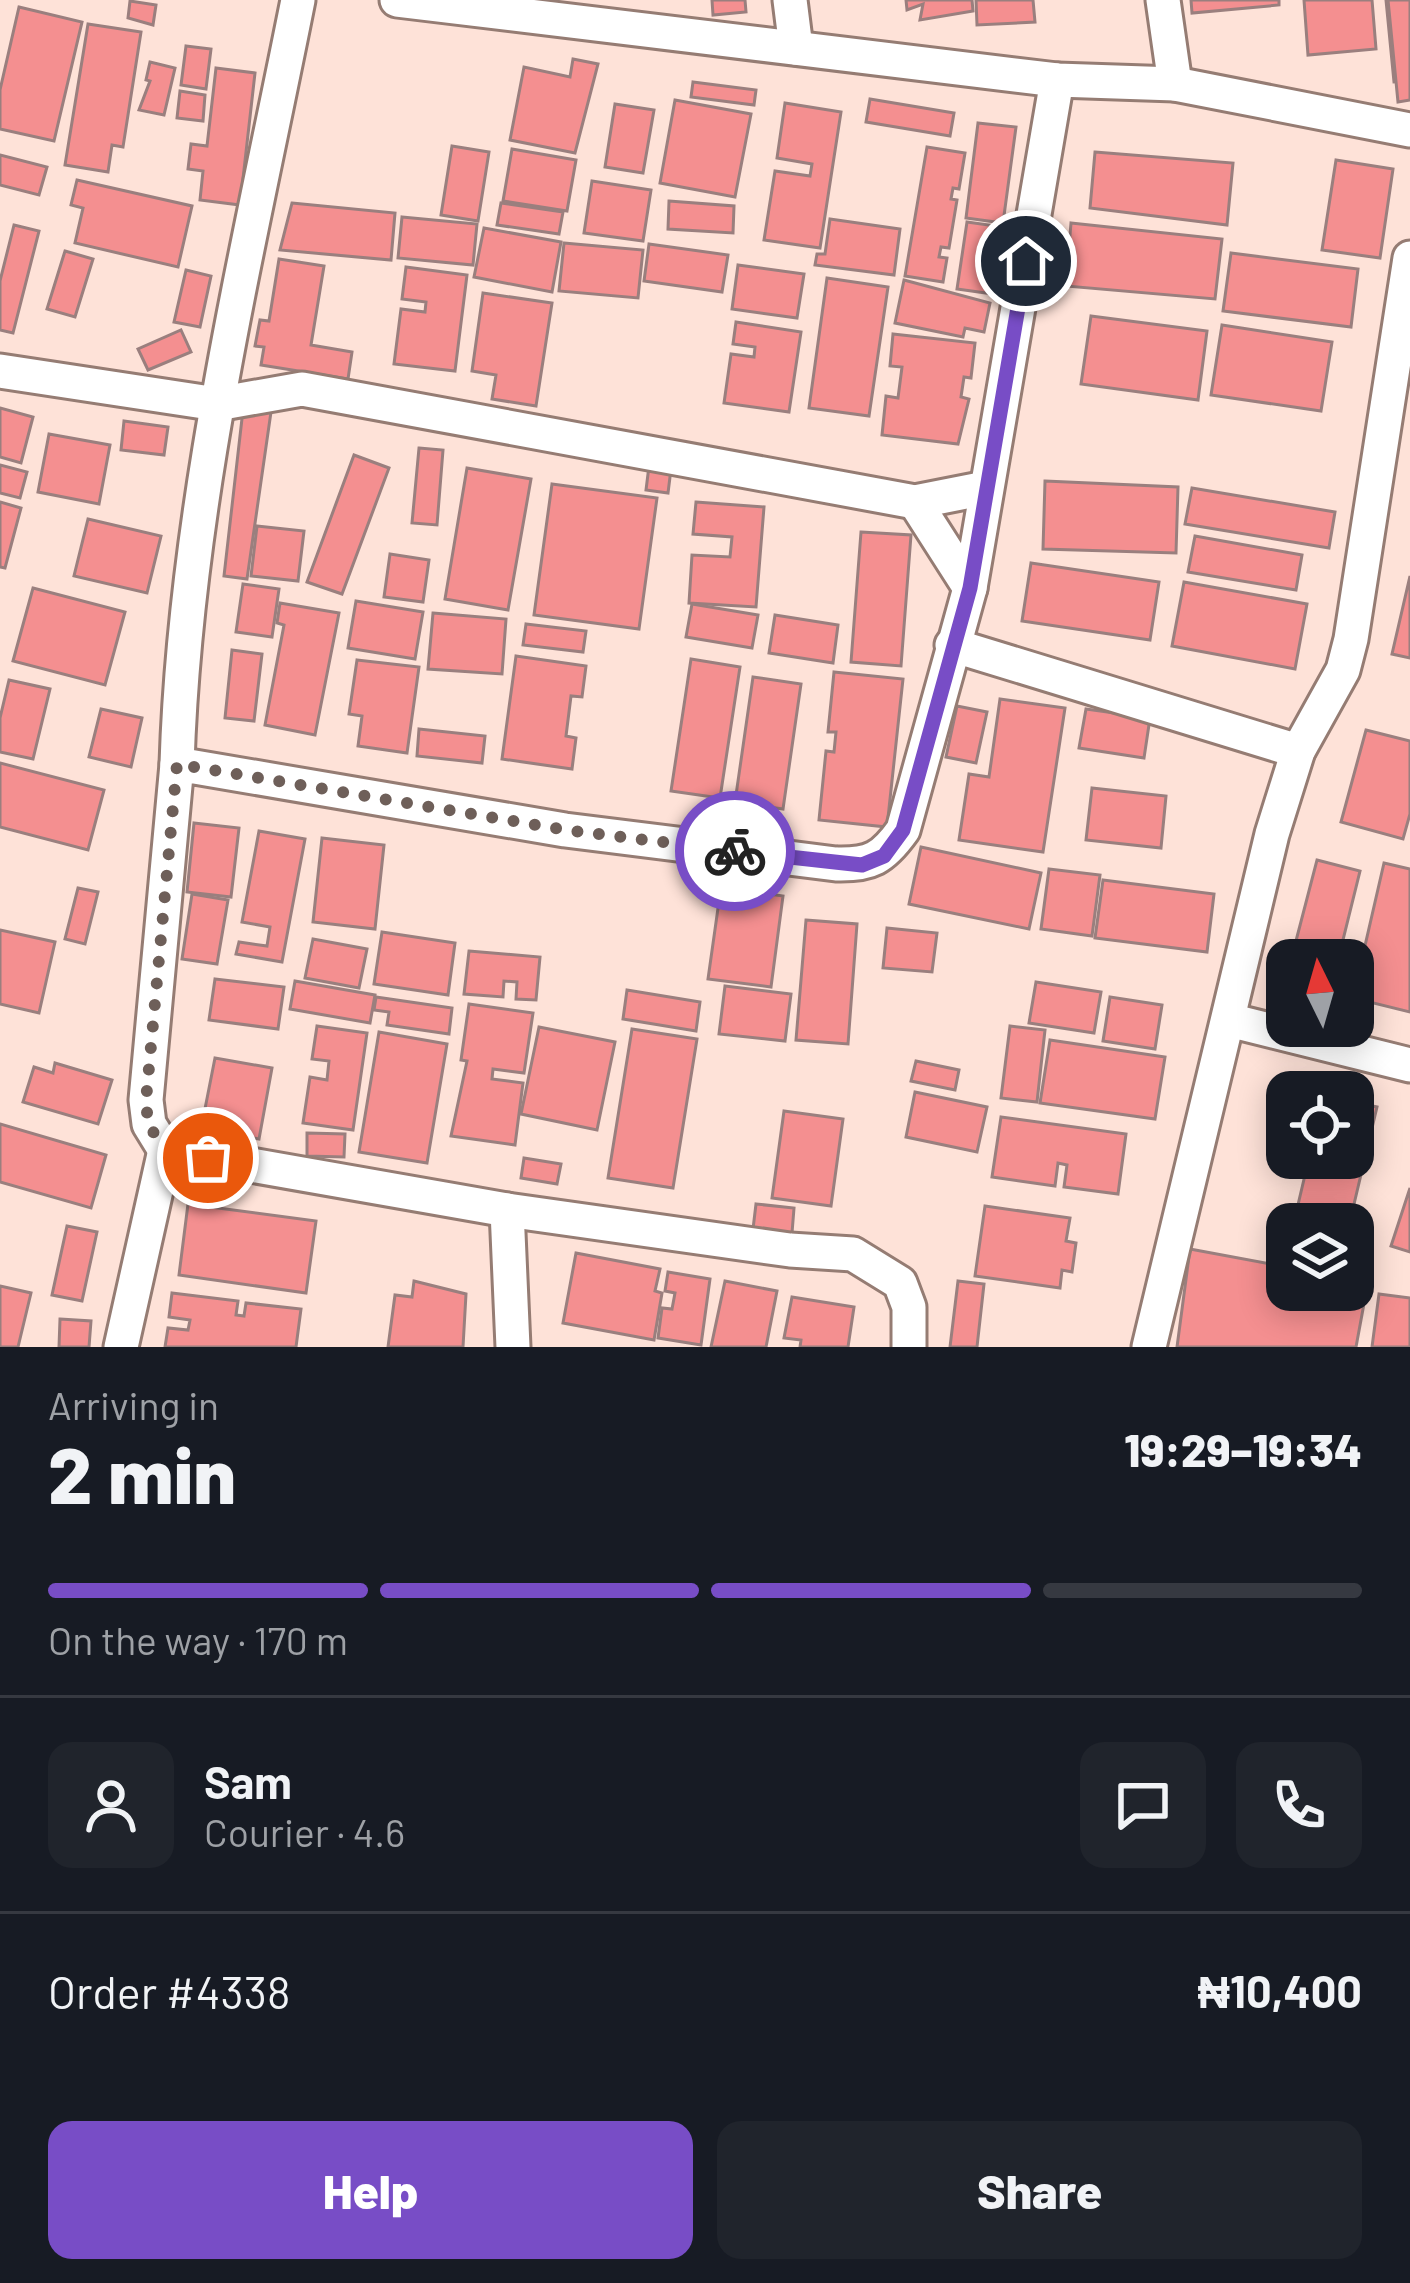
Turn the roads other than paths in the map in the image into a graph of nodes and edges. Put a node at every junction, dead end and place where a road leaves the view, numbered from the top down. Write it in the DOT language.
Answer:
graph roads {
  1 [pos="298,0"];
  2 [pos="397,0"];
  3 [pos="790,0"];
  4 [pos="1163,0"];
  5 [pos="796,48"];
  6 [pos="1058,80"];
  7 [pos="1175,84"];
  8 [pos="1410,130"];
  9 [pos="1410,258"];
  10 [pos="0,370"];
  11 [pos="217,404"];
  12 [pos="986,488"];
  13 [pos="915,502"];
  14 [pos="970,588"];
  15 [pos="952,645"];
  16 [pos="1298,751"];
  17 [pos="177,764"];
  18 [pos="1229,1019"];
  19 [pos="1410,1065"];
  20 [pos="165,1150"];
  21 [pos="507,1210"];
  22 [pos="121,1347"];
  23 [pos="513,1347"];
  24 [pos="910,1347"];
  25 [pos="1149,1347"];
  1 -- 11 [label="street"];
  2 -- 5 [label="street"];
  3 -- 5 [label="street"];
  4 -- 7 [label="street"];
  5 -- 6 [label="street"];
  6 -- 7 [label="street"];
  6 -- 12 [label="street"];
  7 -- 8 [label="street"];
  9 -- 16 [label="street"];
  10 -- 11 [label="street"];
  11 -- 13 [label="street"];
  11 -- 17 [label="street"];
  12 -- 13 [label="street"];
  12 -- 14 [label="street"];
  13 -- 14 [label="street"];
  14 -- 15 [label="street"];
  15 -- 16 [label="street"];
  15 -- 17 [label="street"];
  16 -- 18 [label="street"];
  17 -- 20 [label="street"];
  18 -- 19 [label="street"];
  18 -- 25 [label="street"];
  20 -- 21 [label="street"];
  20 -- 22 [label="street"];
  21 -- 23 [label="street"];
  21 -- 24 [label="street"];
}
